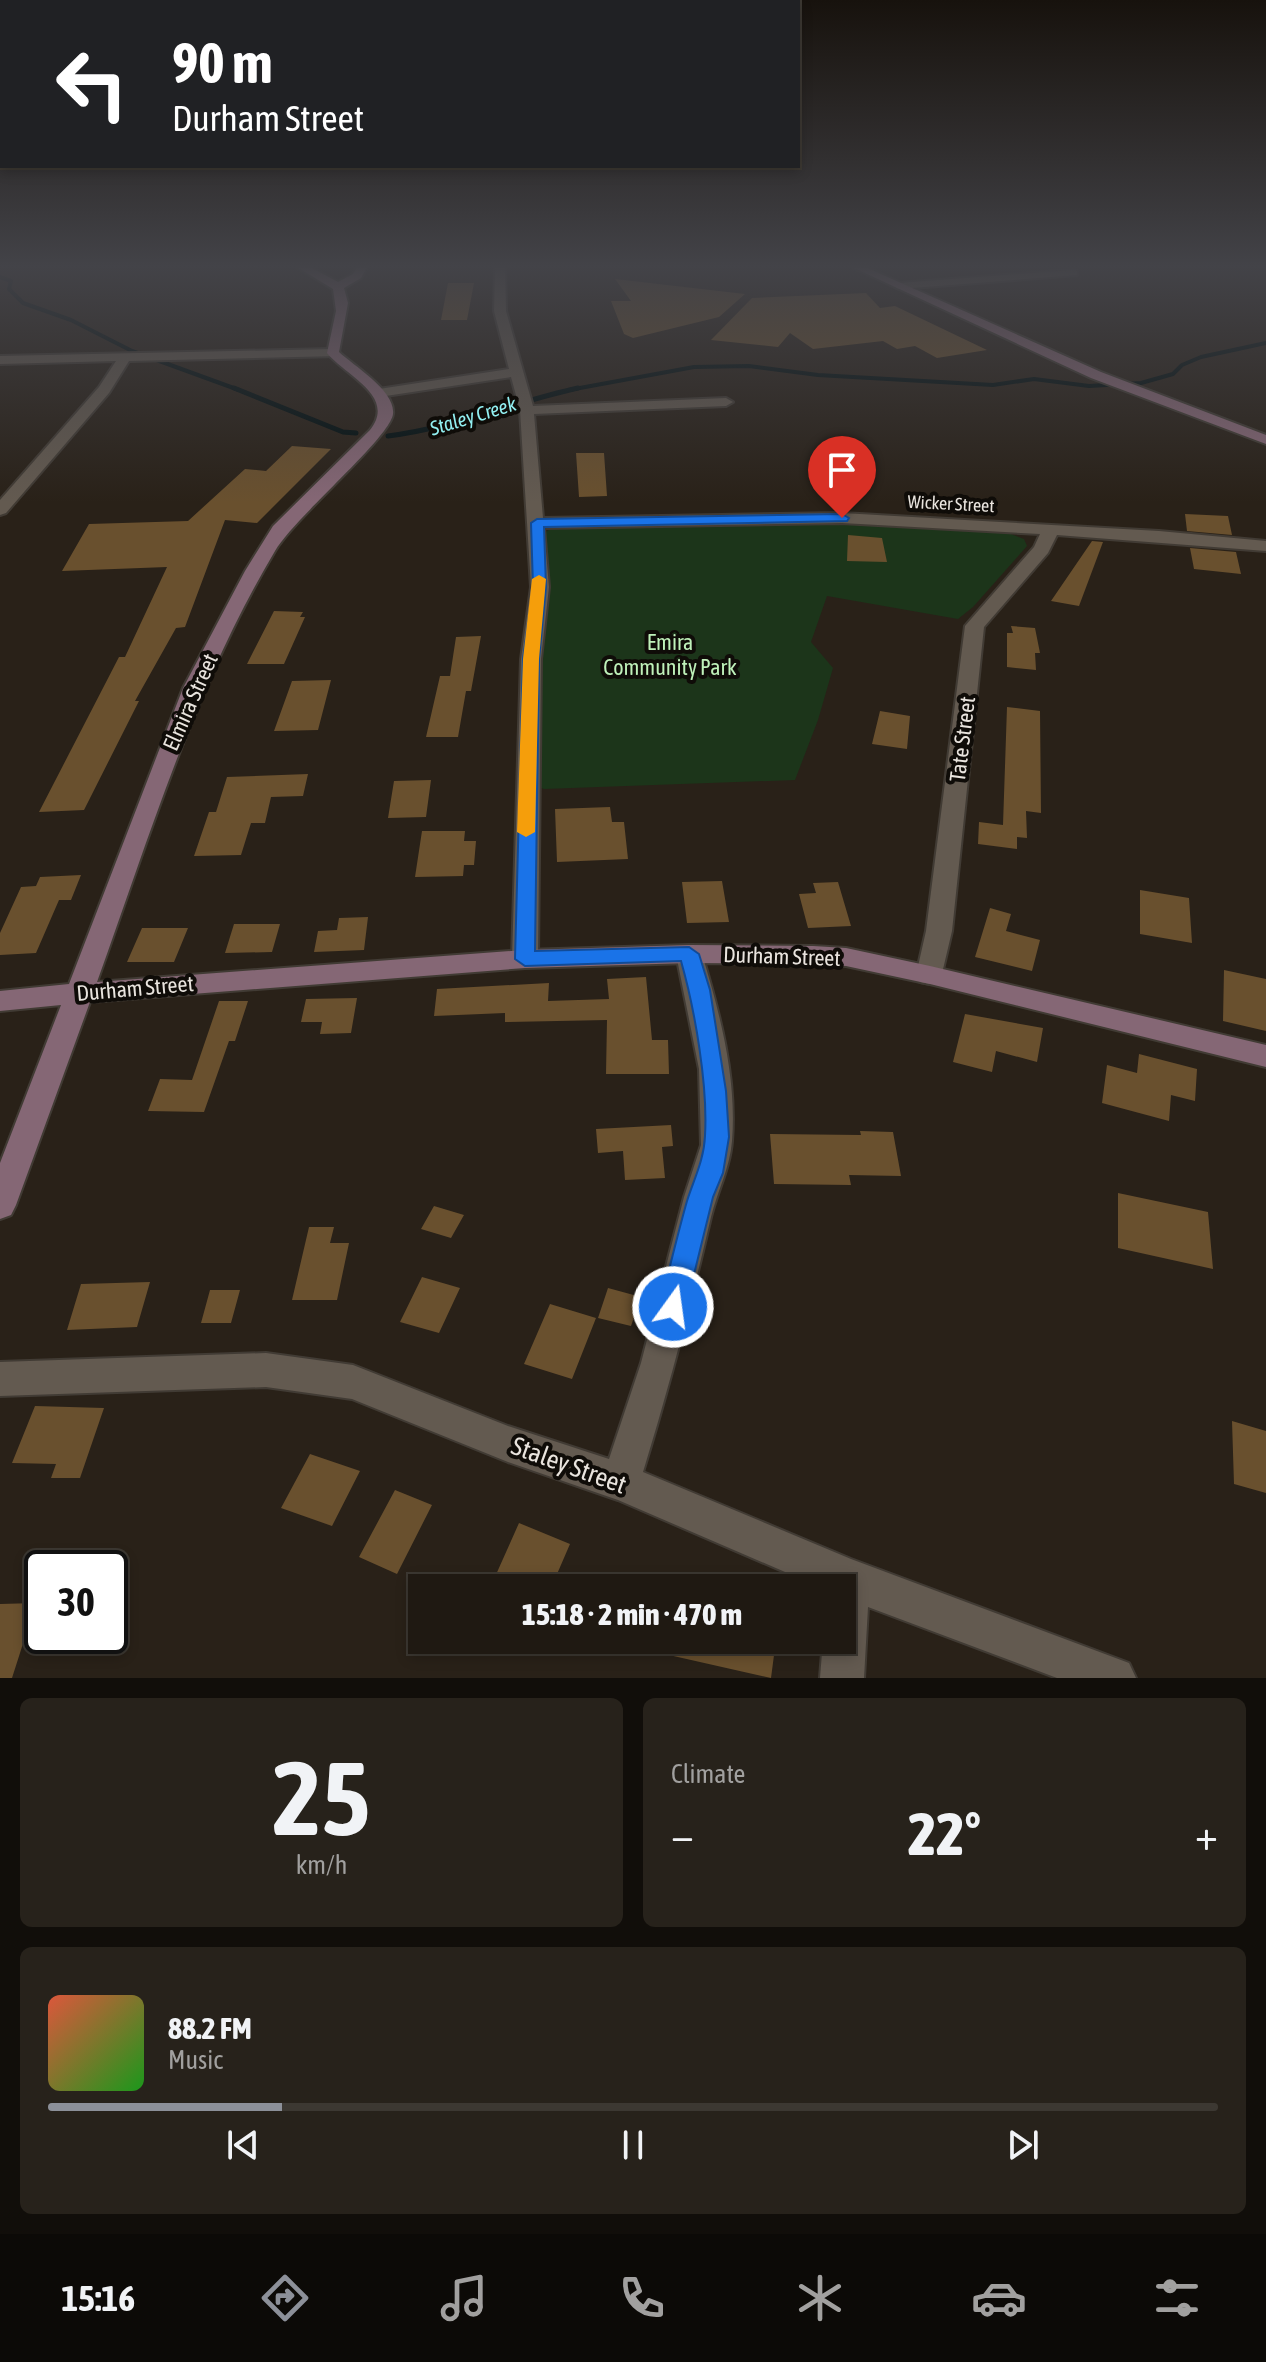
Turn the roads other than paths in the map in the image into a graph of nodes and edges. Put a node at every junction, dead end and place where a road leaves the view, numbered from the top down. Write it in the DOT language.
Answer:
graph roads {
  1 [pos="332,345"];
  2 [pos="510,345"];
  3 [pos="1030,345"];
  4 [pos="333,353"];
  5 [pos="125,358"];
  6 [pos="0,360"];
  7 [pos="517,372"];
  8 [pos="379,393"];
  9 [pos="726,402"];
  10 [pos="527,410"];
  11 [pos="1266,440"];
  12 [pos="0,510"];
  13 [pos="537,523"];
  14 [pos="1051,530"];
  15 [pos="1266,546"];
  16 [pos="689,954"];
  17 [pos="525,959"];
  18 [pos="930,975"];
  19 [pos="78,992"];
  20 [pos="0,1001"];
  21 [pos="1266,1056"];
  22 [pos="0,1205"];
  23 [pos="0,1379"];
  24 [pos="621,1482"];
  25 [pos="837,1574"];
  26 [pos="856,1582"];
  27 [pos="844,1654"];
  28 [pos="842,1678"];
  29 [pos="1114,1678"];
  1 -- 4 [label="street"];
  2 -- 7 [label="street"];
  3 -- 11 [label="street"];
  4 -- 5 [label="street"];
  4 -- 8 [label="street"];
  5 -- 6 [label="street"];
  5 -- 12 [label="street"];
  7 -- 8 [label="street"];
  7 -- 10 [label="street"];
  8 -- 19 [label="street, Elmira Street"];
  9 -- 10 [label="street"];
  10 -- 13 [label="street"];
  13 -- 14 [label="street, Wicker Street"];
  13 -- 17 [label="street"];
  14 -- 15 [label="street, Wicker Street"];
  14 -- 18 [label="street, Tate Street"];
  16 -- 17 [label="street, Durham Street"];
  16 -- 18 [label="street, Durham Street"];
  16 -- 24 [label="street"];
  17 -- 19 [label="street, Durham Street"];
  18 -- 21 [label="street, Durham Street"];
  19 -- 20 [label="street, Durham Street"];
  19 -- 22 [label="street, Elmira Street"];
  23 -- 24 [label="street, Staley Street"];
  24 -- 25 [label="street, Staley Street"];
  26 -- 29 [label="street, Staley Street"];
  27 -- 28 [label="street"];
}
